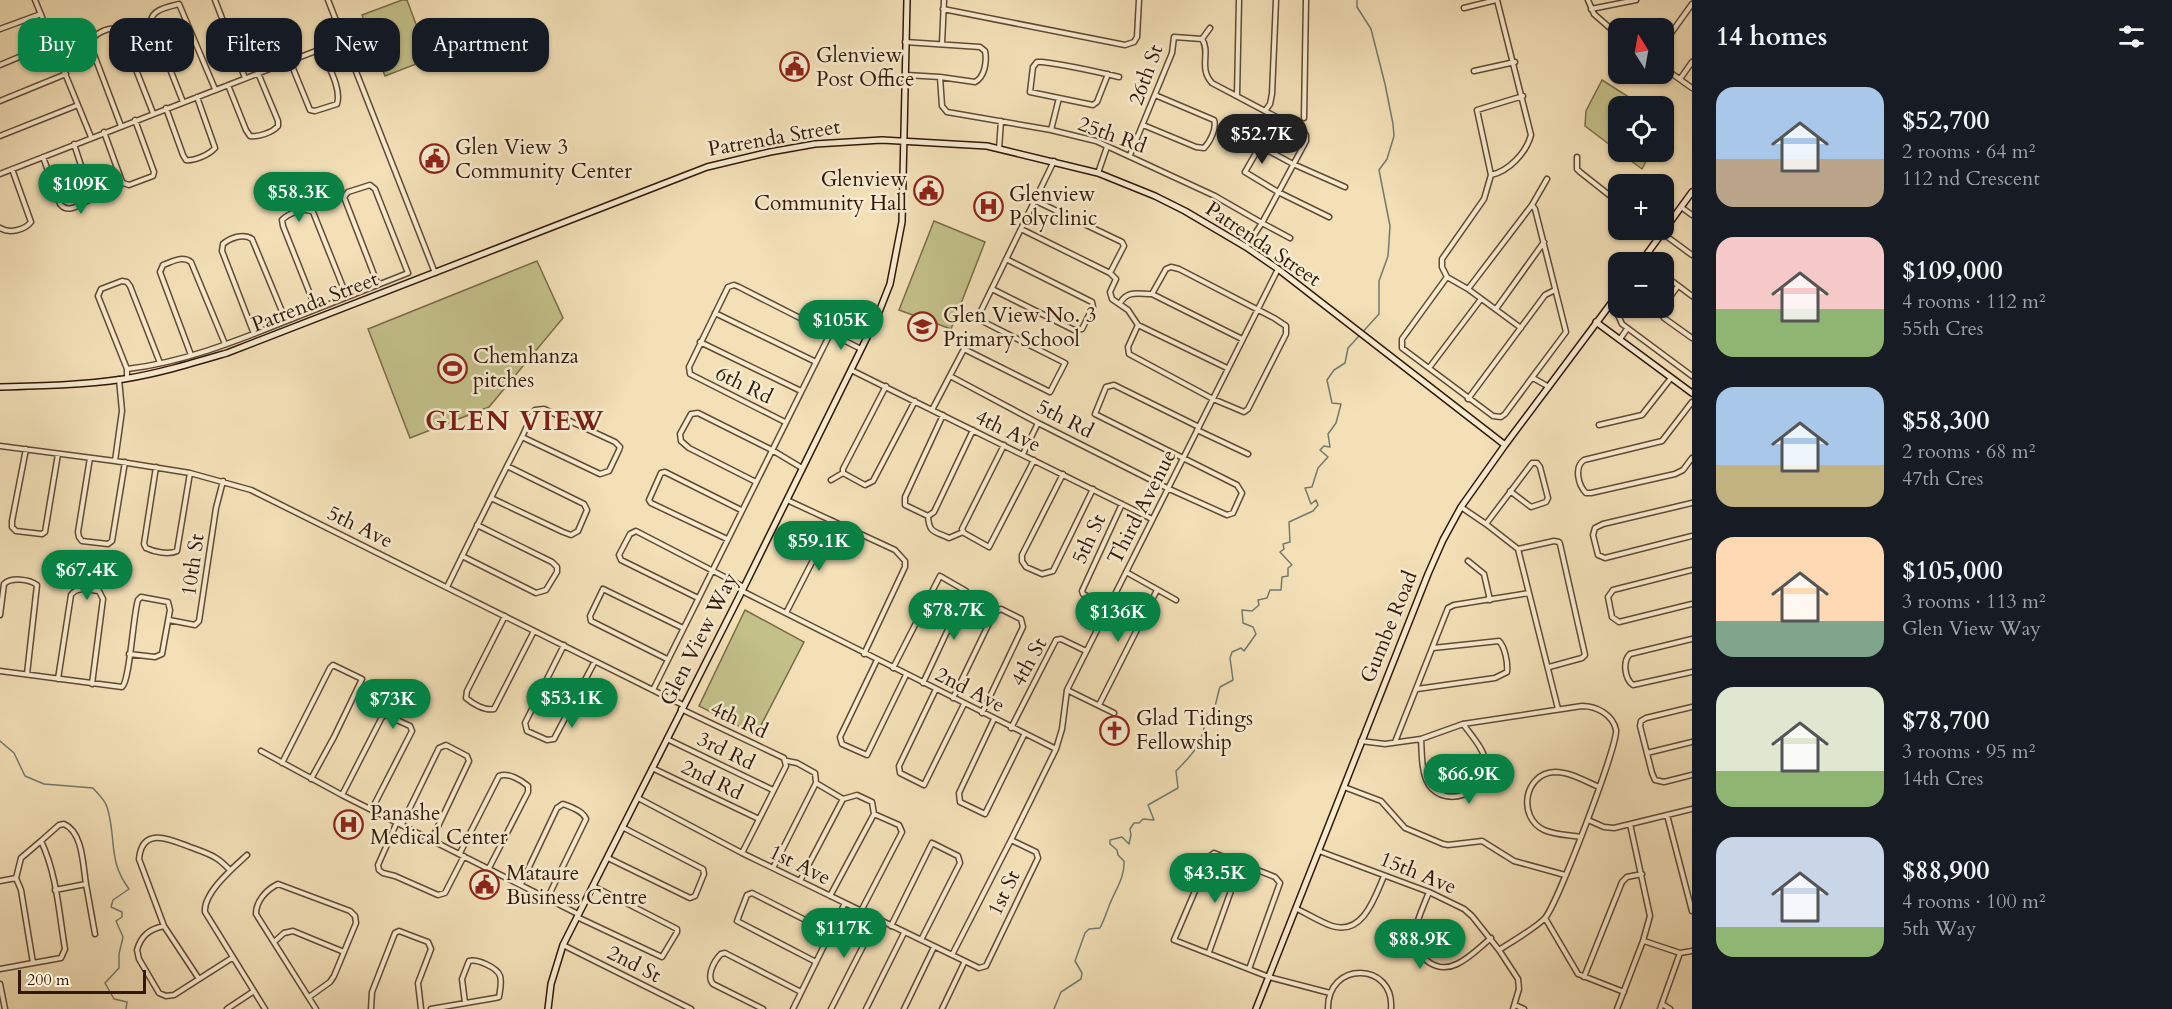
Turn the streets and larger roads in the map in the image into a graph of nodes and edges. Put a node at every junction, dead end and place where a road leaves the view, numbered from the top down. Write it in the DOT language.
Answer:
graph roads {
  1 [pos="35,0"];
  2 [pos="215,0"];
  3 [pos="328,0"];
  4 [pos="907,0"];
  5 [pos="944,0"];
  6 [pos="1139,0"];
  7 [pos="1239,0"];
  8 [pos="1276,0"];
  9 [pos="1306,0"];
  10 [pos="1497,0"];
  11 [pos="1588,0"];
  12 [pos="1636,0"];
  13 [pos="1692,4"];
  14 [pos="1464,8"];
  15 [pos="943,9"];
  16 [pos="1591,9"];
  17 [pos="42,14"];
  18 [pos="44,18"];
  19 [pos="335,18"];
  20 [pos="1608,27"];
  21 [pos="1210,28"];
  22 [pos="0,29"];
  23 [pos="1674,29"];
  24 [pos="1202,39"];
  25 [pos="905,42"];
  26 [pos="942,44"];
  27 [pos="18,58"];
  28 [pos="1515,62"];
  29 [pos="1692,62"];
  30 [pos="0,65"];
  31 [pos="1474,71"];
  32 [pos="294,72"];
  33 [pos="331,72"];
  34 [pos="356,72"];
  35 [pos="258,73"];
  36 [pos="66,74"];
  37 [pos="1108,74"];
  38 [pos="906,75"];
  39 [pos="1674,75"];
  40 [pos="940,77"];
  41 [pos="1119,77"];
  42 [pos="245,78"];
  43 [pos="1680,79"];
  44 [pos="228,85"];
  45 [pos="1692,88"];
  46 [pos="215,89"];
  47 [pos="1155,95"];
  48 [pos="1237,96"];
  49 [pos="1523,96"];
  50 [pos="196,97"];
  51 [pos="1059,98"];
  52 [pos="0,101"];
  53 [pos="183,102"];
  54 [pos="78,105"];
  55 [pos="166,108"];
  56 [pos="1265,111"];
  57 [pos="153,113"];
  58 [pos="1304,118"];
  59 [pos="135,120"];
  60 [pos="1001,121"];
  61 [pos="1143,125"];
  62 [pos="121,126"];
  63 [pos="1051,130"];
  64 [pos="104,132"];
  65 [pos="0,136"];
  66 [pos="90,137"];
  67 [pos="904,141"];
  68 [pos="74,144"];
  69 [pos="1107,147"];
  70 [pos="999,149"];
  71 [pos="1130,155"];
  72 [pos="43,157"];
  73 [pos="1577,157"];
  74 [pos="1054,161"];
  75 [pos="1293,164"];
  76 [pos="12,169"];
  77 [pos="1098,173"];
  78 [pos="0,174"];
  79 [pos="1491,175"];
  80 [pos="1547,179"];
  81 [pos="1345,187"];
  82 [pos="1278,192"];
  83 [pos="1692,192"];
  84 [pos="1608,194"];
  85 [pos="1036,201"];
  86 [pos="1532,205"];
  87 [pos="1681,207"];
  88 [pos="1692,214"];
  89 [pos="1674,215"];
  90 [pos="1329,217"];
  91 [pos="1262,223"];
  92 [pos="0,228"];
  93 [pos="1021,229"];
  94 [pos="1290,238"];
  95 [pos="1672,240"];
  96 [pos="1544,241"];
  97 [pos="1246,247"];
  98 [pos="1692,255"];
  99 [pos="1006,259"];
  100 [pos="1278,269"];
  101 [pos="435,273"];
  102 [pos="1110,273"];
  103 [pos="1447,277"];
  104 [pos="1674,283"];
  105 [pos="378,285"];
  106 [pos="1678,286"];
  107 [pos="992,289"];
  108 [pos="1468,289"];
  109 [pos="1555,290"];
  110 [pos="1674,292"];
  111 [pos="1152,294"];
  112 [pos="1692,296"];
  113 [pos="347,297"];
  114 [pos="1481,299"];
  115 [pos="1120,303"];
  116 [pos="1608,307"];
  117 [pos="316,309"];
  118 [pos="1496,309"];
  119 [pos="1257,310"];
  120 [pos="715,313"];
  121 [pos="1619,318"];
  122 [pos="1664,318"];
  123 [pos="286,321"];
  124 [pos="1596,322"];
  125 [pos="1138,325"];
  126 [pos="1521,328"];
  127 [pos="1627,329"];
  128 [pos="254,334"];
  129 [pos="830,334"];
  130 [pos="1692,338"];
  131 [pos="1242,339"];
  132 [pos="1620,339"];
  133 [pos="700,342"];
  134 [pos="225,344"];
  135 [pos="861,349"];
  136 [pos="191,355"];
  137 [pos="816,362"];
  138 [pos="160,363"];
  139 [pos="1227,368"];
  140 [pos="1429,368"];
  141 [pos="127,369"];
  142 [pos="851,370"];
  143 [pos="950,376"];
  144 [pos="1692,376"];
  145 [pos="127,378"];
  146 [pos="1533,378"];
  147 [pos="1671,378"];
  148 [pos="119,380"];
  149 [pos="886,386"];
  150 [pos="0,387"];
  151 [pos="1549,387"];
  152 [pos="801,391"];
  153 [pos="1692,393"];
  154 [pos="1213,399"];
  155 [pos="1468,399"];
  156 [pos="915,401"];
  157 [pos="1692,402"];
  158 [pos="932,410"];
  159 [pos="944,415"];
  160 [pos="785,422"];
  161 [pos="1038,423"];
  162 [pos="1599,425"];
  163 [pos="1198,429"];
  164 [pos="973,430"];
  165 [pos="522,437"];
  166 [pos="1004,445"];
  167 [pos="1504,445"];
  168 [pos="0,446"];
  169 [pos="26,449"];
  170 [pos="772,450"];
  171 [pos="58,454"];
  172 [pos="1023,454"];
  173 [pos="1248,454"];
  174 [pos="90,458"];
  175 [pos="1183,458"];
  176 [pos="1692,458"];
  177 [pos="1034,460"];
  178 [pos="115,461"];
  179 [pos="125,462"];
  180 [pos="507,466"];
  181 [pos="156,467"];
  182 [pos="802,468"];
  183 [pos="190,473"];
  184 [pos="843,473"];
  185 [pos="1063,474"];
  186 [pos="831,480"];
  187 [pos="223,481"];
  188 [pos="756,482"];
  189 [pos="1167,488"];
  190 [pos="1093,489"];
  191 [pos="1510,491"];
  192 [pos="491,498"];
  193 [pos="787,500"];
  194 [pos="1692,503"];
  195 [pos="1122,504"];
  196 [pos="1461,507"];
  197 [pos="741,510"];
  198 [pos="927,516"];
  199 [pos="1152,519"];
  200 [pos="833,521"];
  201 [pos="1486,524"];
  202 [pos="477,525"];
  203 [pos="963,532"];
  204 [pos="1692,536"];
  205 [pos="727,539"];
  206 [pos="1518,549"];
  207 [pos="462,556"];
  208 [pos="1468,561"];
  209 [pos="712,569"];
  210 [pos="1692,570"];
  211 [pos="1126,572"];
  212 [pos="447,587"];
  213 [pos="743,589"];
  214 [pos="1157,590"];
  215 [pos="1529,593"];
  216 [pos="698,598"];
  217 [pos="1176,600"];
  218 [pos="1490,600"];
  219 [pos="1692,604"];
  220 [pos="1108,607"];
  221 [pos="786,613"];
  222 [pos="0,615"];
  223 [pos="505,616"];
  224 [pos="169,620"];
  225 [pos="683,628"];
  226 [pos="534,631"];
  227 [pos="1692,639"];
  228 [pos="564,645"];
  229 [pos="1433,648"];
  230 [pos="1086,651"];
  231 [pos="129,654"];
  232 [pos="864,654"];
  233 [pos="667,659"];
  234 [pos="877,660"];
  235 [pos="595,661"];
  236 [pos="1549,667"];
  237 [pos="893,668"];
  238 [pos="0,671"];
  239 [pos="1692,672"];
  240 [pos="27,674"];
  241 [pos="906,675"];
  242 [pos="58,679"];
  243 [pos="922,682"];
  244 [pos="92,684"];
  245 [pos="1417,688"];
  246 [pos="936,689"];
  247 [pos="652,690"];
  248 [pos="1067,690"];
  249 [pos="953,698"];
  250 [pos="964,704"];
  251 [pos="1099,705"];
  252 [pos="1692,706"];
  253 [pos="682,707"];
  254 [pos="1558,709"];
  255 [pos="982,713"];
  256 [pos="1114,713"];
  257 [pos="994,720"];
  258 [pos="1463,724"];
  259 [pos="1011,728"];
  260 [pos="1024,735"];
  261 [pos="667,739"];
  262 [pos="1421,739"];
  263 [pos="1361,741"];
  264 [pos="1692,742"];
  265 [pos="1395,743"];
  266 [pos="1056,749"];
  267 [pos="261,751"];
  268 [pos="1647,753"];
  269 [pos="785,760"];
  270 [pos="282,763"];
  271 [pos="652,768"];
  272 [pos="1692,775"];
  273 [pos="311,778"];
  274 [pos="816,783"];
  275 [pos="1343,787"];
  276 [pos="1599,787"];
  277 [pos="773,790"];
  278 [pos="342,795"];
  279 [pos="637,798"];
  280 [pos="843,798"];
  281 [pos="372,809"];
  282 [pos="1692,809"];
  283 [pos="874,814"];
  284 [pos="1667,815"];
  285 [pos="759,819"];
  286 [pos="1588,820"];
  287 [pos="399,823"];
  288 [pos="1630,824"];
  289 [pos="622,828"];
  290 [pos="1581,837"];
  291 [pos="432,839"];
  292 [pos="1011,840"];
  293 [pos="41,841"];
  294 [pos="1319,851"];
  295 [pos="742,853"];
  296 [pos="462,854"];
  297 [pos="247,855"];
  298 [pos="608,858"];
  299 [pos="1241,863"];
  300 [pos="489,868"];
  301 [pos="773,868"];
  302 [pos="230,870"];
  303 [pos="1642,874"];
  304 [pos="1565,875"];
  305 [pos="1384,876"];
  306 [pos="16,878"];
  307 [pos="0,881"];
  308 [pos="800,881"];
  309 [pos="86,884"];
  310 [pos="521,884"];
  311 [pos="593,886"];
  312 [pos="55,890"];
  313 [pos="1429,892"];
  314 [pos="830,896"];
  315 [pos="548,897"];
  316 [pos="845,903"];
  317 [pos="1297,909"];
  318 [pos="861,911"];
  319 [pos="1692,911"];
  320 [pos="578,915"];
  321 [pos="1545,918"];
  322 [pos="877,919"];
  323 [pos="164,926"];
  324 [pos="891,926"];
  325 [pos="831,933"];
  326 [pos="904,933"];
  327 [pos="94,934"];
  328 [pos="1491,938"];
  329 [pos="921,941"];
  330 [pos="1643,941"];
  331 [pos="274,942"];
  332 [pos="563,945"];
  333 [pos="934,947"];
  334 [pos="1499,950"];
  335 [pos="1692,951"];
  336 [pos="345,952"];
  337 [pos="1209,952"];
  338 [pos="1680,953"];
  339 [pos="952,955"];
  340 [pos="232,958"];
  341 [pos="816,962"];
  342 [pos="33,963"];
  343 [pos="964,963"];
  344 [pos="979,968"];
  345 [pos="0,969"];
  346 [pos="1249,969"];
  347 [pos="1269,977"];
  348 [pos="1584,977"];
  349 [pos="199,980"];
  350 [pos="0,984"];
  351 [pos="255,991"];
  352 [pos="801,992"];
  353 [pos="1624,992"];
  354 [pos="1330,993"];
  355 [pos="309,997"];
  356 [pos="465,1003"];
  357 [pos="1661,1006"];
  358 [pos="1514,1007"];
  359 [pos="5,1009"];
  360 [pos="227,1009"];
  361 [pos="265,1009"];
  362 [pos="316,1009"];
  363 [pos="371,1009"];
  364 [pos="422,1009"];
  365 [pos="431,1009"];
  366 [pos="548,1009"];
  367 [pos="691,1009"];
  368 [pos="763,1009"];
  369 [pos="793,1009"];
  370 [pos="831,1009"];
  371 [pos="866,1009"];
  372 [pos="904,1009"];
  373 [pos="942,1009"];
  374 [pos="1256,1009"];
  375 [pos="1328,1009"];
  376 [pos="1391,1009"];
  377 [pos="1524,1009"];
  378 [pos="1617,1009"];
  379 [pos="1670,1009"];
  1 -- 17 [label="street"];
  2 -- 42 [label="street"];
  3 -- 19 [label="street"];
  4 -- 25 [label="street, Glen View Way"];
  5 -- 15 [label="street"];
  6 -- 15 [label="street"];
  7 -- 48 [label="street"];
  8 -- 56 [label="street"];
  9 -- 58 [label="street"];
  10 -- 14 [label="street"];
  10 -- 28 [label="street"];
  11 -- 16 [label="street"];
  12 -- 16 [label="street"];
  13 -- 23 [label="street"];
  15 -- 26 [label="street"];
  16 -- 20 [label="street"];
  17 -- 18 [label="street"];
  17 -- 22 [label="street"];
  21 -- 24 [label="street"];
  24 -- 47 [label="street, 26th St"];
  24 -- 48 [label="street"];
  25 -- 26 [label="street"];
  25 -- 38 [label="street, Glen View Way"];
  26 -- 40 [label="street"];
  27 -- 30 [label="street"];
  28 -- 31 [label="street"];
  28 -- 49 [label="street"];
  29 -- 43 [label="street"];
  32 -- 33 [label="street"];
  34 -- 101 [label="street"];
  35 -- 42 [label="street"];
  35 -- 44 [label="street"];
  36 -- 52 [label="street"];
  36 -- 54 [label="street"];
  37 -- 41 [label="street"];
  37 -- 51 [label="street"];
  37 -- 51 [label="street"];
  38 -- 40 [label="street"];
  38 -- 67 [label="street, Glen View Way"];
  39 -- 43 [label="street"];
  40 -- 60 [label="street, 25th Rd"];
  42 -- 44 [label="street"];
  43 -- 45 [label="street"];
  44 -- 46 [label="street"];
  46 -- 50 [label="street"];
  46 -- 53 [label="street"];
  47 -- 61 [label="street, 26th St"];
  47 -- 61 [label="street"];
  48 -- 56 [label="street"];
  49 -- 79 [label="street"];
  49 -- 79 [label="street"];
  50 -- 53 [label="street"];
  50 -- 55 [label="street"];
  51 -- 63 [label="street"];
  53 -- 55 [label="street"];
  54 -- 65 [label="street"];
  54 -- 66 [label="street"];
  55 -- 57 [label="street"];
  56 -- 75 [label="street"];
  57 -- 59 [label="street"];
  57 -- 62 [label="street"];
  59 -- 62 [label="street"];
  59 -- 64 [label="street"];
  60 -- 63 [label="street, 25th Rd"];
  60 -- 70 [label="street"];
  61 -- 71 [label="street, 26th St"];
  62 -- 64 [label="street"];
  63 -- 69 [label="street, 25th Rd"];
  64 -- 66 [label="street"];
  66 -- 68 [label="street"];
  67 -- 70 [label="street, Patrenda Street"];
  67 -- 101 [label="street, Patrenda Street"];
  67 -- 135 [label="street, Glen View Way"];
  68 -- 72 [label="street"];
  68 -- 72 [label="street"];
  69 -- 71 [label="street, 25th Rd"];
  69 -- 77 [label="street"];
  70 -- 74 [label="street, Patrenda Street"];
  71 -- 91 [label="street, 25th Rd"];
  72 -- 76 [label="street"];
  73 -- 84 [label="street"];
  74 -- 77 [label="street, Patrenda Street"];
  74 -- 85 [label="street"];
  75 -- 81 [label="street"];
  75 -- 82 [label="street"];
  75 -- 82 [label="street"];
  76 -- 78 [label="street"];
  76 -- 92 [label="street"];
  77 -- 97 [label="street, Patrenda Street"];
  79 -- 103 [label="street"];
  80 -- 86 [label="street"];
  82 -- 90 [label="street"];
  82 -- 91 [label="street"];
  83 -- 87 [label="street"];
  85 -- 93 [label="street"];
  85 -- 102 [label="street"];
  86 -- 96 [label="street"];
  86 -- 108 [label="street"];
  87 -- 88 [label="street"];
  87 -- 89 [label="street"];
  91 -- 94 [label="street, 25th Rd"];
  91 -- 97 [label="street"];
  93 -- 99 [label="street"];
  93 -- 102 [label="street"];
  95 -- 98 [label="street"];
  96 -- 109 [label="street"];
  96 -- 118 [label="street"];
  97 -- 100 [label="street, Patrenda Street"];
  99 -- 107 [label="street"];
  99 -- 107 [label="street"];
  100 -- 119 [label="street, Third Avenue"];
  100 -- 167 [label="street, Patrenda Street"];
  101 -- 145 [label="street, Patrenda Street"];
  102 -- 115 [label="street"];
  103 -- 108 [label="street"];
  103 -- 140 [label="street"];
  104 -- 106 [label="street"];
  105 -- 105 [label="street"];
  105 -- 113 [label="street"];
  106 -- 110 [label="street"];
  106 -- 112 [label="street"];
  107 -- 143 [label="street"];
  108 -- 114 [label="street"];
  109 -- 126 [label="street"];
  109 -- 146 [label="street"];
  111 -- 115 [label="street"];
  111 -- 119 [label="street"];
  111 -- 131 [label="street"];
  113 -- 117 [label="street"];
  113 -- 117 [label="street"];
  114 -- 118 [label="street"];
  114 -- 140 [label="street"];
  115 -- 125 [label="street"];
  116 -- 124 [label="street, Gumbe Road"];
  117 -- 123 [label="street"];
  118 -- 126 [label="street"];
  119 -- 131 [label="street, Third Avenue"];
  119 -- 154 [label="street"];
  120 -- 129 [label="street"];
  120 -- 133 [label="street"];
  120 -- 137 [label="street"];
  121 -- 127 [label="street"];
  122 -- 130 [label="street"];
  123 -- 128 [label="street"];
  123 -- 128 [label="street"];
  124 -- 132 [label="street"];
  124 -- 151 [label="street, Gumbe Road"];
  125 -- 139 [label="street"];
  125 -- 154 [label="street"];
  126 -- 155 [label="street"];
  127 -- 132 [label="street"];
  127 -- 144 [label="street"];
  128 -- 134 [label="street"];
  129 -- 135 [label="street"];
  129 -- 137 [label="street"];
  131 -- 139 [label="street, Third Avenue"];
  132 -- 147 [label="street"];
  133 -- 152 [label="street"];
  133 -- 160 [label="street, 6th Rd"];
  134 -- 136 [label="street"];
  134 -- 136 [label="street"];
  135 -- 142 [label="street, Glen View Way"];
  136 -- 138 [label="street"];
  137 -- 152 [label="street"];
  138 -- 141 [label="street"];
  138 -- 141 [label="street"];
  139 -- 154 [label="street, Third Avenue"];
  140 -- 155 [label="street"];
  141 -- 145 [label="street"];
  142 -- 149 [label="street, 4th Ave"];
  142 -- 182 [label="street, Glen View Way"];
  143 -- 158 [label="street"];
  143 -- 161 [label="street, 5th Rd"];
  145 -- 148 [label="street, Patrenda Street"];
  146 -- 151 [label="street"];
  146 -- 155 [label="street"];
  147 -- 153 [label="street"];
  147 -- 162 [label="street"];
  148 -- 150 [label="street, Patrenda Street"];
  148 -- 178 [label="street"];
  149 -- 156 [label="street, 4th Ave"];
  149 -- 184 [label="street"];
  151 -- 167 [label="street, Gumbe Road"];
  152 -- 160 [label="street"];
  154 -- 163 [label="street, Third Avenue"];
  156 -- 158 [label="street, 4th Ave"];
  156 -- 184 [label="street"];
  157 -- 176 [label="street"];
  158 -- 159 [label="street, 4th Ave"];
  159 -- 164 [label="street, 4th Ave"];
  159 -- 198 [label="street"];
  160 -- 170 [label="street"];
  161 -- 172 [label="street"];
  161 -- 189 [label="street, 5th Rd"];
  163 -- 173 [label="street"];
  163 -- 175 [label="street, Third Avenue"];
  163 -- 175 [label="street"];
  164 -- 166 [label="street, 4th Ave"];
  164 -- 198 [label="street"];
  165 -- 165 [label="street"];
  165 -- 180 [label="street"];
  166 -- 172 [label="street, 4th Ave"];
  166 -- 203 [label="street"];
  167 -- 196 [label="street, Gumbe Road"];
  168 -- 169 [label="street, 5th Ave"];
  169 -- 171 [label="street, 5th Ave"];
  169 -- 171 [label="street"];
  170 -- 182 [label="street"];
  170 -- 188 [label="street"];
  170 -- 188 [label="street"];
  171 -- 174 [label="street, 5th Ave"];
  172 -- 177 [label="street, 4th Ave"];
  174 -- 178 [label="street, 5th Ave"];
  174 -- 179 [label="street"];
  175 -- 189 [label="street, Third Avenue"];
  175 -- 189 [label="street, 5th Rd"];
  177 -- 185 [label="street, 4th Ave"];
  177 -- 203 [label="street"];
  178 -- 179 [label="street, 5th Ave"];
  179 -- 181 [label="street, 5th Ave"];
  180 -- 192 [label="street"];
  180 -- 192 [label="street"];
  181 -- 183 [label="street, 5th Ave"];
  181 -- 183 [label="street"];
  182 -- 193 [label="street, Glen View Way"];
  183 -- 187 [label="street, 5th Ave"];
  184 -- 186 [label="street"];
  185 -- 190 [label="street, 4th Ave"];
  185 -- 190 [label="street"];
  187 -- 212 [label="street, 5th Ave"];
  187 -- 224 [label="street, 10th St"];
  188 -- 197 [label="street"];
  189 -- 199 [label="street, Third Avenue"];
  190 -- 195 [label="street, 4th Ave"];
  191 -- 191 [label="street"];
  191 -- 201 [label="street"];
  192 -- 202 [label="street"];
  193 -- 200 [label="street"];
  193 -- 213 [label="street, Glen View Way"];
  194 -- 204 [label="street"];
  195 -- 199 [label="street, 4th Ave"];
  195 -- 220 [label="street, 5th St"];
  196 -- 201 [label="street"];
  196 -- 263 [label="street, Gumbe Road"];
  197 -- 205 [label="street"];
  197 -- 205 [label="street"];
  198 -- 203 [label="street"];
  199 -- 211 [label="street, Third Avenue"];
  200 -- 221 [label="street"];
  200 -- 232 [label="street"];
  201 -- 206 [label="street"];
  202 -- 207 [label="street"];
  202 -- 207 [label="street"];
  205 -- 209 [label="street"];
  206 -- 215 [label="street"];
  206 -- 236 [label="street"];
  207 -- 212 [label="street"];
  208 -- 218 [label="street"];
  209 -- 213 [label="street, 2nd Ave"];
  209 -- 216 [label="street"];
  209 -- 216 [label="street, 2nd Ave"];
  210 -- 219 [label="street"];
  211 -- 214 [label="street"];
  211 -- 220 [label="street, Third Avenue"];
  212 -- 223 [label="street, 5th Ave"];
  213 -- 221 [label="street, 2nd Ave"];
  213 -- 253 [label="street, Glen View Way"];
  214 -- 217 [label="street"];
  214 -- 251 [label="street"];
  215 -- 218 [label="street"];
  215 -- 236 [label="street"];
  216 -- 225 [label="street"];
  218 -- 229 [label="street"];
  220 -- 230 [label="street, Third Avenue"];
  221 -- 232 [label="street, 2nd Ave"];
  222 -- 240 [label="street"];
  223 -- 226 [label="street, 5th Ave"];
  223 -- 226 [label="street"];
  224 -- 231 [label="street"];
  224 -- 231 [label="street"];
  225 -- 233 [label="street"];
  225 -- 233 [label="street"];
  226 -- 228 [label="street, 5th Ave"];
  227 -- 239 [label="street"];
  228 -- 235 [label="street, 5th Ave"];
  228 -- 235 [label="street"];
  229 -- 245 [label="street"];
  229 -- 245 [label="street"];
  230 -- 248 [label="street, Third Avenue"];
  230 -- 259 [label="street, 4th St"];
  231 -- 244 [label="street"];
  232 -- 234 [label="street, 2nd Ave"];
  233 -- 247 [label="street"];
  234 -- 237 [label="street, 2nd Ave"];
  234 -- 241 [label="street"];
  235 -- 247 [label="street, 5th Ave"];
  236 -- 254 [label="street"];
  237 -- 241 [label="street, 2nd Ave"];
  237 -- 243 [label="street"];
  238 -- 240 [label="street"];
  240 -- 242 [label="street"];
  241 -- 243 [label="street, 2nd Ave"];
  242 -- 244 [label="street"];
  242 -- 244 [label="street"];
  243 -- 246 [label="street, 2nd Ave"];
  245 -- 265 [label="street"];
  246 -- 249 [label="street, 2nd Ave"];
  246 -- 250 [label="street"];
  247 -- 253 [label="street, 5th Ave"];
  248 -- 251 [label="street"];
  248 -- 266 [label="street, Third Avenue"];
  249 -- 250 [label="street, 2nd Ave"];
  249 -- 255 [label="street"];
  250 -- 255 [label="street, 2nd Ave"];
  251 -- 256 [label="street"];
  252 -- 268 [label="street"];
  253 -- 261 [label="street, Glen View Way"];
  253 -- 269 [label="street, 4th Rd"];
  254 -- 258 [label="street"];
  254 -- 276 [label="street"];
  255 -- 257 [label="street, 2nd Ave"];
  257 -- 259 [label="street, 2nd Ave"];
  257 -- 260 [label="street"];
  258 -- 262 [label="street"];
  258 -- 262 [label="street"];
  259 -- 260 [label="street, 2nd Ave"];
  260 -- 266 [label="street, 2nd Ave"];
  261 -- 271 [label="street, Glen View Way"];
  261 -- 277 [label="street, 3rd Rd"];
  262 -- 265 [label="street"];
  263 -- 265 [label="street"];
  263 -- 275 [label="street, Gumbe Road"];
  264 -- 268 [label="street"];
  266 -- 292 [label="street, Third Avenue"];
  267 -- 270 [label="street"];
  268 -- 272 [label="street"];
  269 -- 274 [label="street, 4th Rd"];
  269 -- 277 [label="street"];
  270 -- 273 [label="street"];
  270 -- 273 [label="street"];
  271 -- 279 [label="street, Glen View Way"];
  271 -- 285 [label="street, 2nd Rd"];
  273 -- 278 [label="street"];
  274 -- 280 [label="street"];
  274 -- 301 [label="street"];
  275 -- 294 [label="street, Gumbe Road"];
  275 -- 304 [label="street"];
  276 -- 286 [label="street"];
  276 -- 290 [label="street"];
  277 -- 285 [label="street"];
  278 -- 281 [label="street"];
  278 -- 281 [label="street"];
  279 -- 289 [label="street, Glen View Way"];
  279 -- 295 [label="street, 1st Ave"];
  280 -- 283 [label="street"];
  280 -- 308 [label="street"];
  281 -- 287 [label="street"];
  282 -- 284 [label="street"];
  283 -- 314 [label="street"];
  283 -- 318 [label="street"];
  284 -- 288 [label="street"];
  284 -- 319 [label="street"];
  285 -- 295 [label="street"];
  286 -- 288 [label="street"];
  286 -- 290 [label="street"];
  287 -- 291 [label="street"];
  287 -- 291 [label="street"];
  287 -- 296 [label="street"];
  288 -- 303 [label="street"];
  289 -- 298 [label="street, Glen View Way"];
  289 -- 298 [label="street"];
  290 -- 304 [label="street"];
  291 -- 296 [label="street"];
  292 -- 339 [label="street, Third Avenue"];
  292 -- 344 [label="street, 1st St"];
  293 -- 306 [label="street"];
  293 -- 309 [label="street"];
  293 -- 312 [label="street"];
  294 -- 305 [label="street, 15th Ave"];
  294 -- 317 [label="street, Gumbe Road"];
  295 -- 301 [label="street, 1st Ave"];
  296 -- 300 [label="street"];
  296 -- 300 [label="street"];
  297 -- 302 [label="street"];
  298 -- 311 [label="street, Glen View Way"];
  299 -- 337 [label="street"];
  299 -- 337 [label="street"];
  299 -- 346 [label="street"];
  300 -- 310 [label="street"];
  301 -- 308 [label="street, 1st Ave"];
  302 -- 323 [label="street"];
  302 -- 340 [label="street"];
  303 -- 330 [label="street"];
  303 -- 348 [label="street"];
  304 -- 321 [label="street"];
  305 -- 313 [label="street, 15th Ave"];
  305 -- 317 [label="street"];
  306 -- 307 [label="street"];
  306 -- 342 [label="street"];
  308 -- 314 [label="street, 1st Ave"];
  309 -- 312 [label="street"];
  309 -- 327 [label="street"];
  310 -- 315 [label="street"];
  310 -- 315 [label="street"];
  311 -- 320 [label="street, Glen View Way"];
  311 -- 320 [label="street"];
  312 -- 342 [label="street"];
  313 -- 328 [label="street, 15th Ave"];
  313 -- 328 [label="street"];
  314 -- 316 [label="street, 1st Ave"];
  315 -- 320 [label="street"];
  316 -- 318 [label="street, 1st Ave"];
  316 -- 325 [label="street"];
  317 -- 347 [label="street, Gumbe Road"];
  318 -- 322 [label="street, 1st Ave"];
  320 -- 332 [label="street, Glen View Way"];
  321 -- 334 [label="street"];
  321 -- 348 [label="street"];
  322 -- 324 [label="street, 1st Ave"];
  322 -- 370 [label="street"];
  323 -- 349 [label="street"];
  323 -- 349 [label="street"];
  324 -- 326 [label="street, 1st Ave"];
  324 -- 329 [label="street"];
  325 -- 341 [label="street"];
  325 -- 341 [label="street"];
  326 -- 329 [label="street, 1st Ave"];
  326 -- 371 [label="street"];
  328 -- 334 [label="street, 15th Ave"];
  329 -- 333 [label="street, 1st Ave"];
  330 -- 338 [label="street"];
  330 -- 353 [label="street"];
  331 -- 336 [label="street"];
  331 -- 336 [label="street"];
  331 -- 355 [label="street"];
  332 -- 366 [label="street, Glen View Way"];
  332 -- 367 [label="street, 2nd St"];
  333 -- 339 [label="street, 1st Ave"];
  333 -- 372 [label="street"];
  334 -- 358 [label="street, 15th Ave"];
  335 -- 338 [label="street"];
  336 -- 355 [label="street"];
  337 -- 346 [label="street"];
  338 -- 357 [label="street"];
  339 -- 343 [label="street, 1st Ave"];
  340 -- 349 [label="street"];
  340 -- 351 [label="street"];
  341 -- 352 [label="street"];
  342 -- 345 [label="street"];
  343 -- 344 [label="street, 1st Ave"];
  343 -- 373 [label="street"];
  346 -- 347 [label="street"];
  347 -- 354 [label="street"];
  347 -- 374 [label="street, Gumbe Road"];
  348 -- 353 [label="street"];
  350 -- 359 [label="street"];
  351 -- 360 [label="street"];
  351 -- 361 [label="street"];
  352 -- 368 [label="street"];
  352 -- 369 [label="street"];
  353 -- 378 [label="street"];
  354 -- 375 [label="street"];
  354 -- 376 [label="street"];
  355 -- 362 [label="street"];
  356 -- 356 [label="street"];
  356 -- 365 [label="street"];
  357 -- 379 [label="street"];
  358 -- 377 [label="street"];
  363 -- 364 [label="street"];
}
